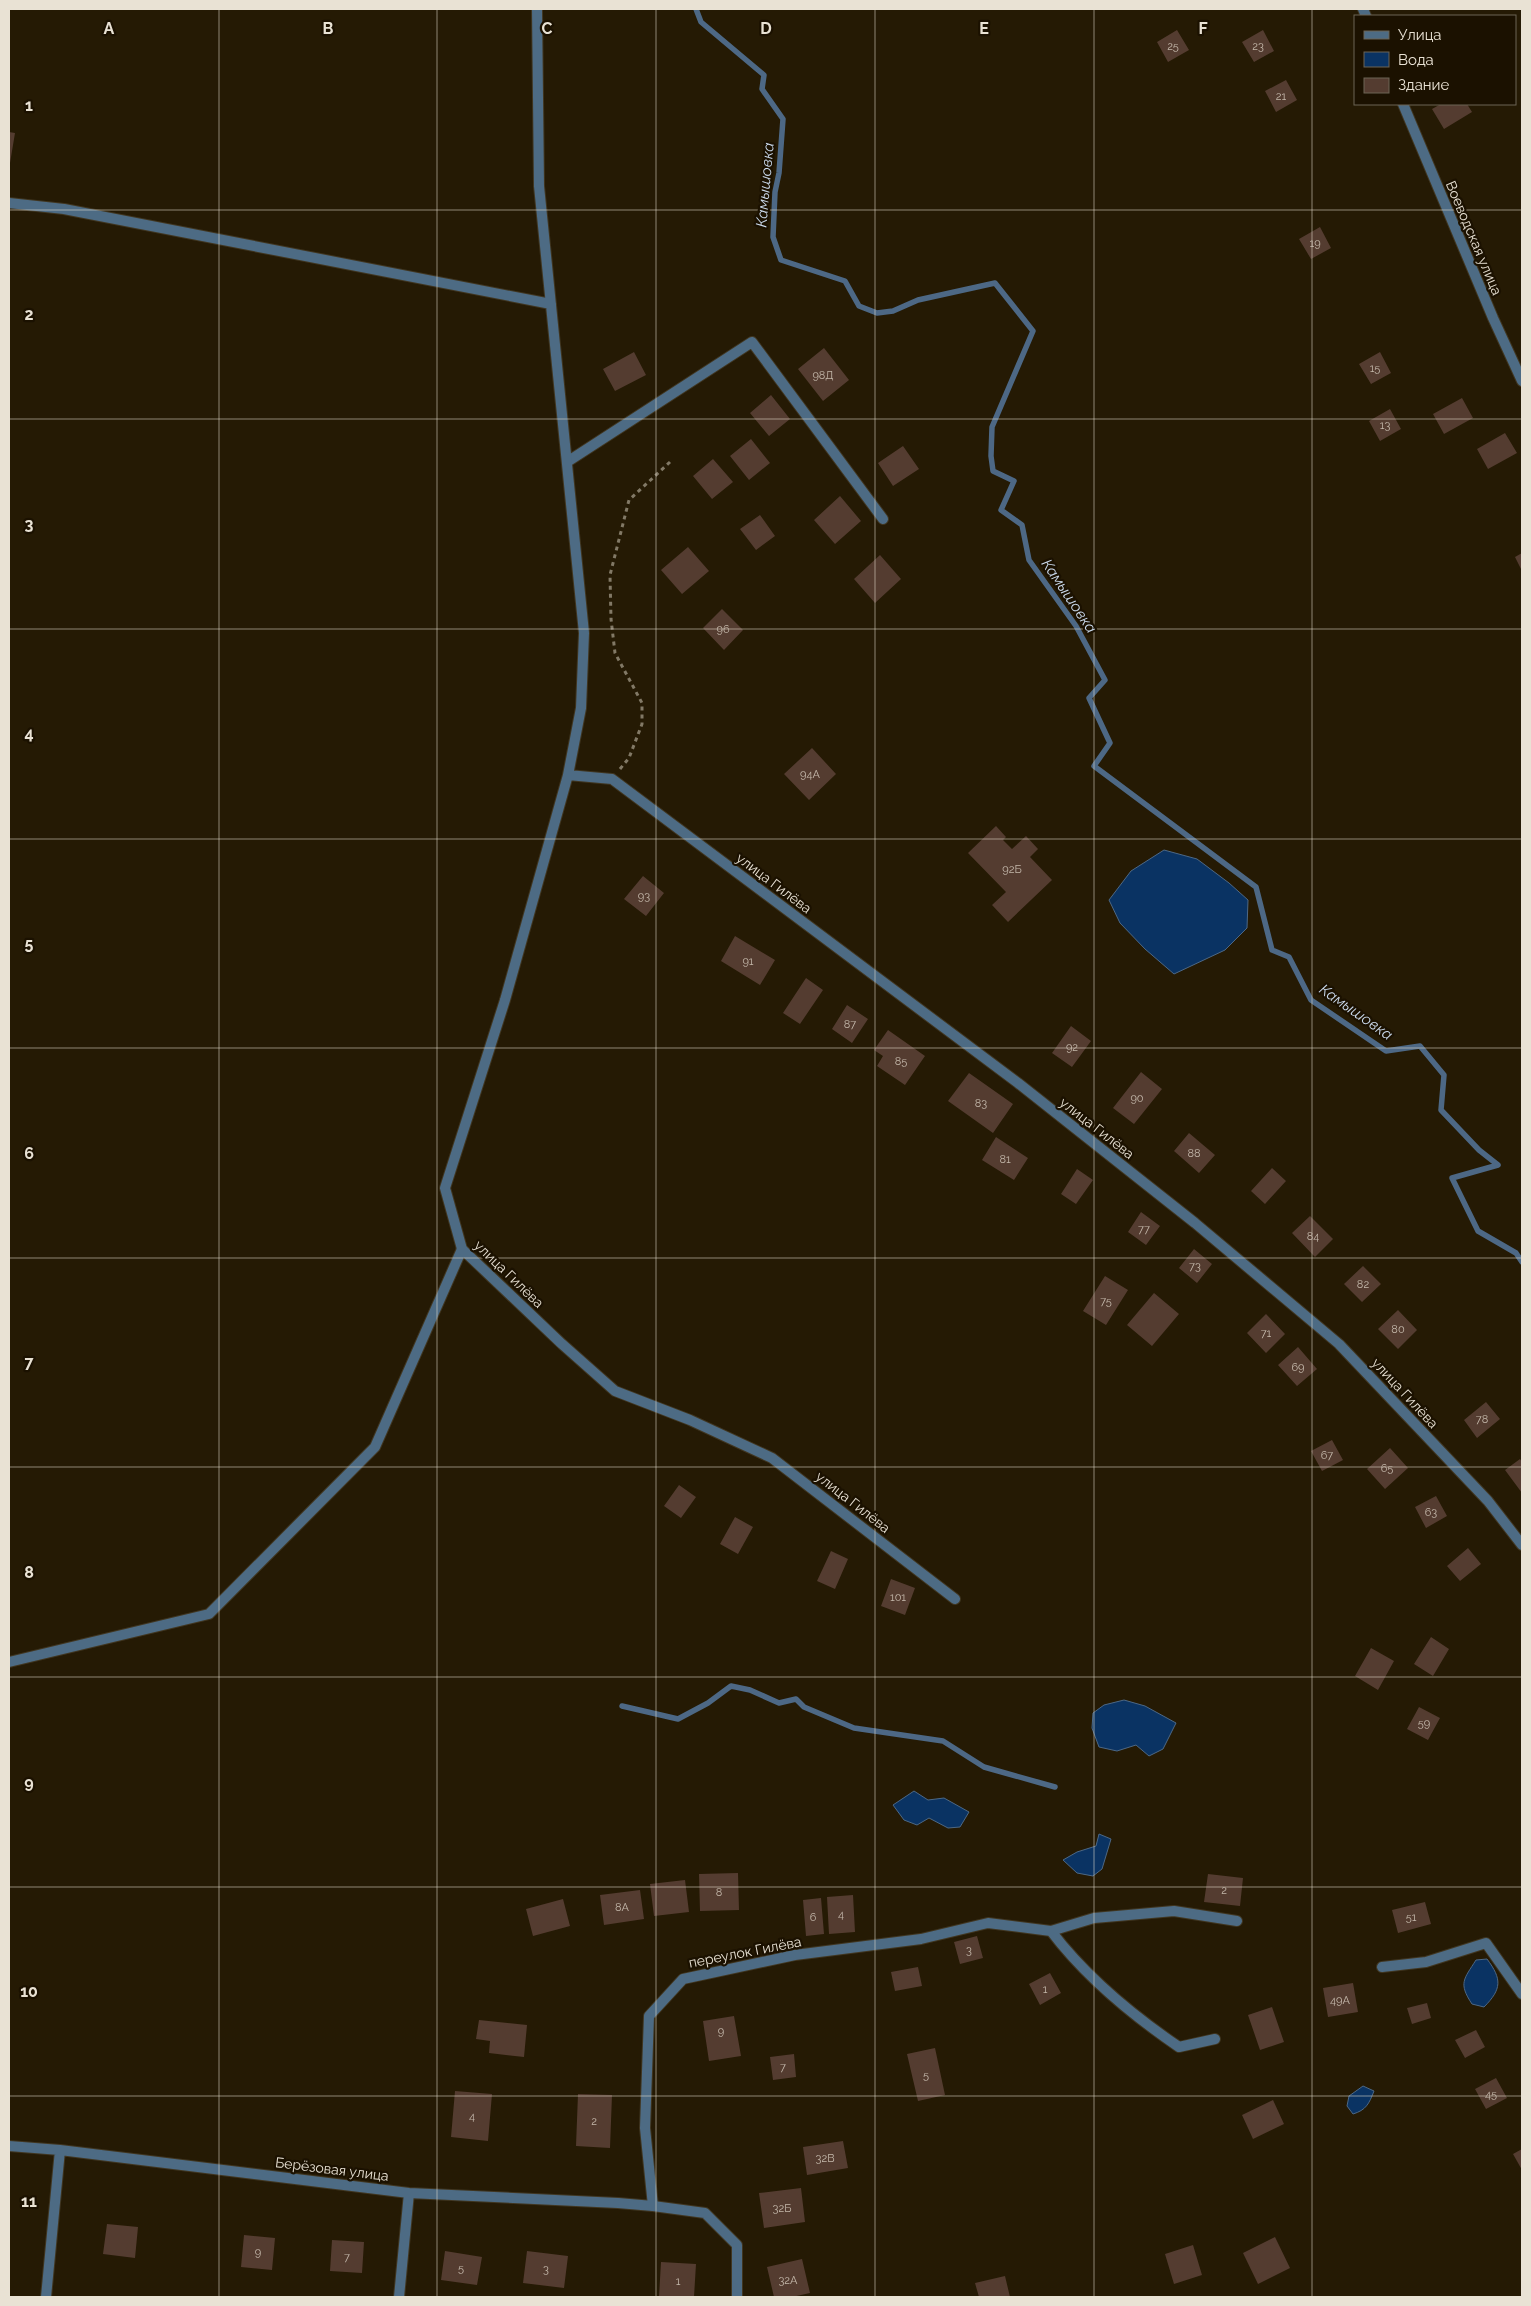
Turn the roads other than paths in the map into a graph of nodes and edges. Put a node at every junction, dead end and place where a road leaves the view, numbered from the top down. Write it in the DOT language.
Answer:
graph roads {
  1 [pos="537,9"];
  2 [pos="1403,105"];
  3 [pos="9,203"];
  4 [pos="551,304"];
  5 [pos="1522,381"];
  6 [pos="567,462"];
  7 [pos="883,519"];
  8 [pos="568,775"];
  9 [pos="462,1249"];
  10 [pos="1522,1545"];
  11 [pos="955,1599"];
  12 [pos="9,1662"];
  13 [pos="1237,1921"];
  14 [pos="1051,1931"];
  15 [pos="1382,1967"];
  16 [pos="1522,1994"];
  17 [pos="1215,2039"];
  18 [pos="9,2146"];
  19 [pos="60,2150"];
  20 [pos="409,2193"];
  21 [pos="653,2206"];
  22 [pos="46,2297"];
  23 [pos="399,2297"];
  24 [pos="737,2297"];
  1 -- 4 [label="street, улица Гилёва"];
  2 -- 5 [label="street, Воеводская улица"];
  3 -- 4 [label="street"];
  4 -- 6 [label="street, улица Гилёва"];
  6 -- 7 [label="street"];
  6 -- 8 [label="street, улица Гилёва"];
  8 -- 9 [label="street, улица Гилёва"];
  8 -- 10 [label="street, улица Гилёва"];
  9 -- 11 [label="street, улица Гилёва"];
  9 -- 12 [label="street"];
  13 -- 14 [label="street, переулок Гилёва"];
  14 -- 17 [label="street"];
  14 -- 21 [label="street, переулок Гилёва"];
  15 -- 16 [label="street"];
  18 -- 19 [label="street, Берёзовая улица"];
  19 -- 20 [label="street, Берёзовая улица"];
  19 -- 22 [label="street"];
  20 -- 21 [label="street, Берёзовая улица"];
  20 -- 23 [label="street"];
  21 -- 24 [label="street, Берёзовая улица"];
}
